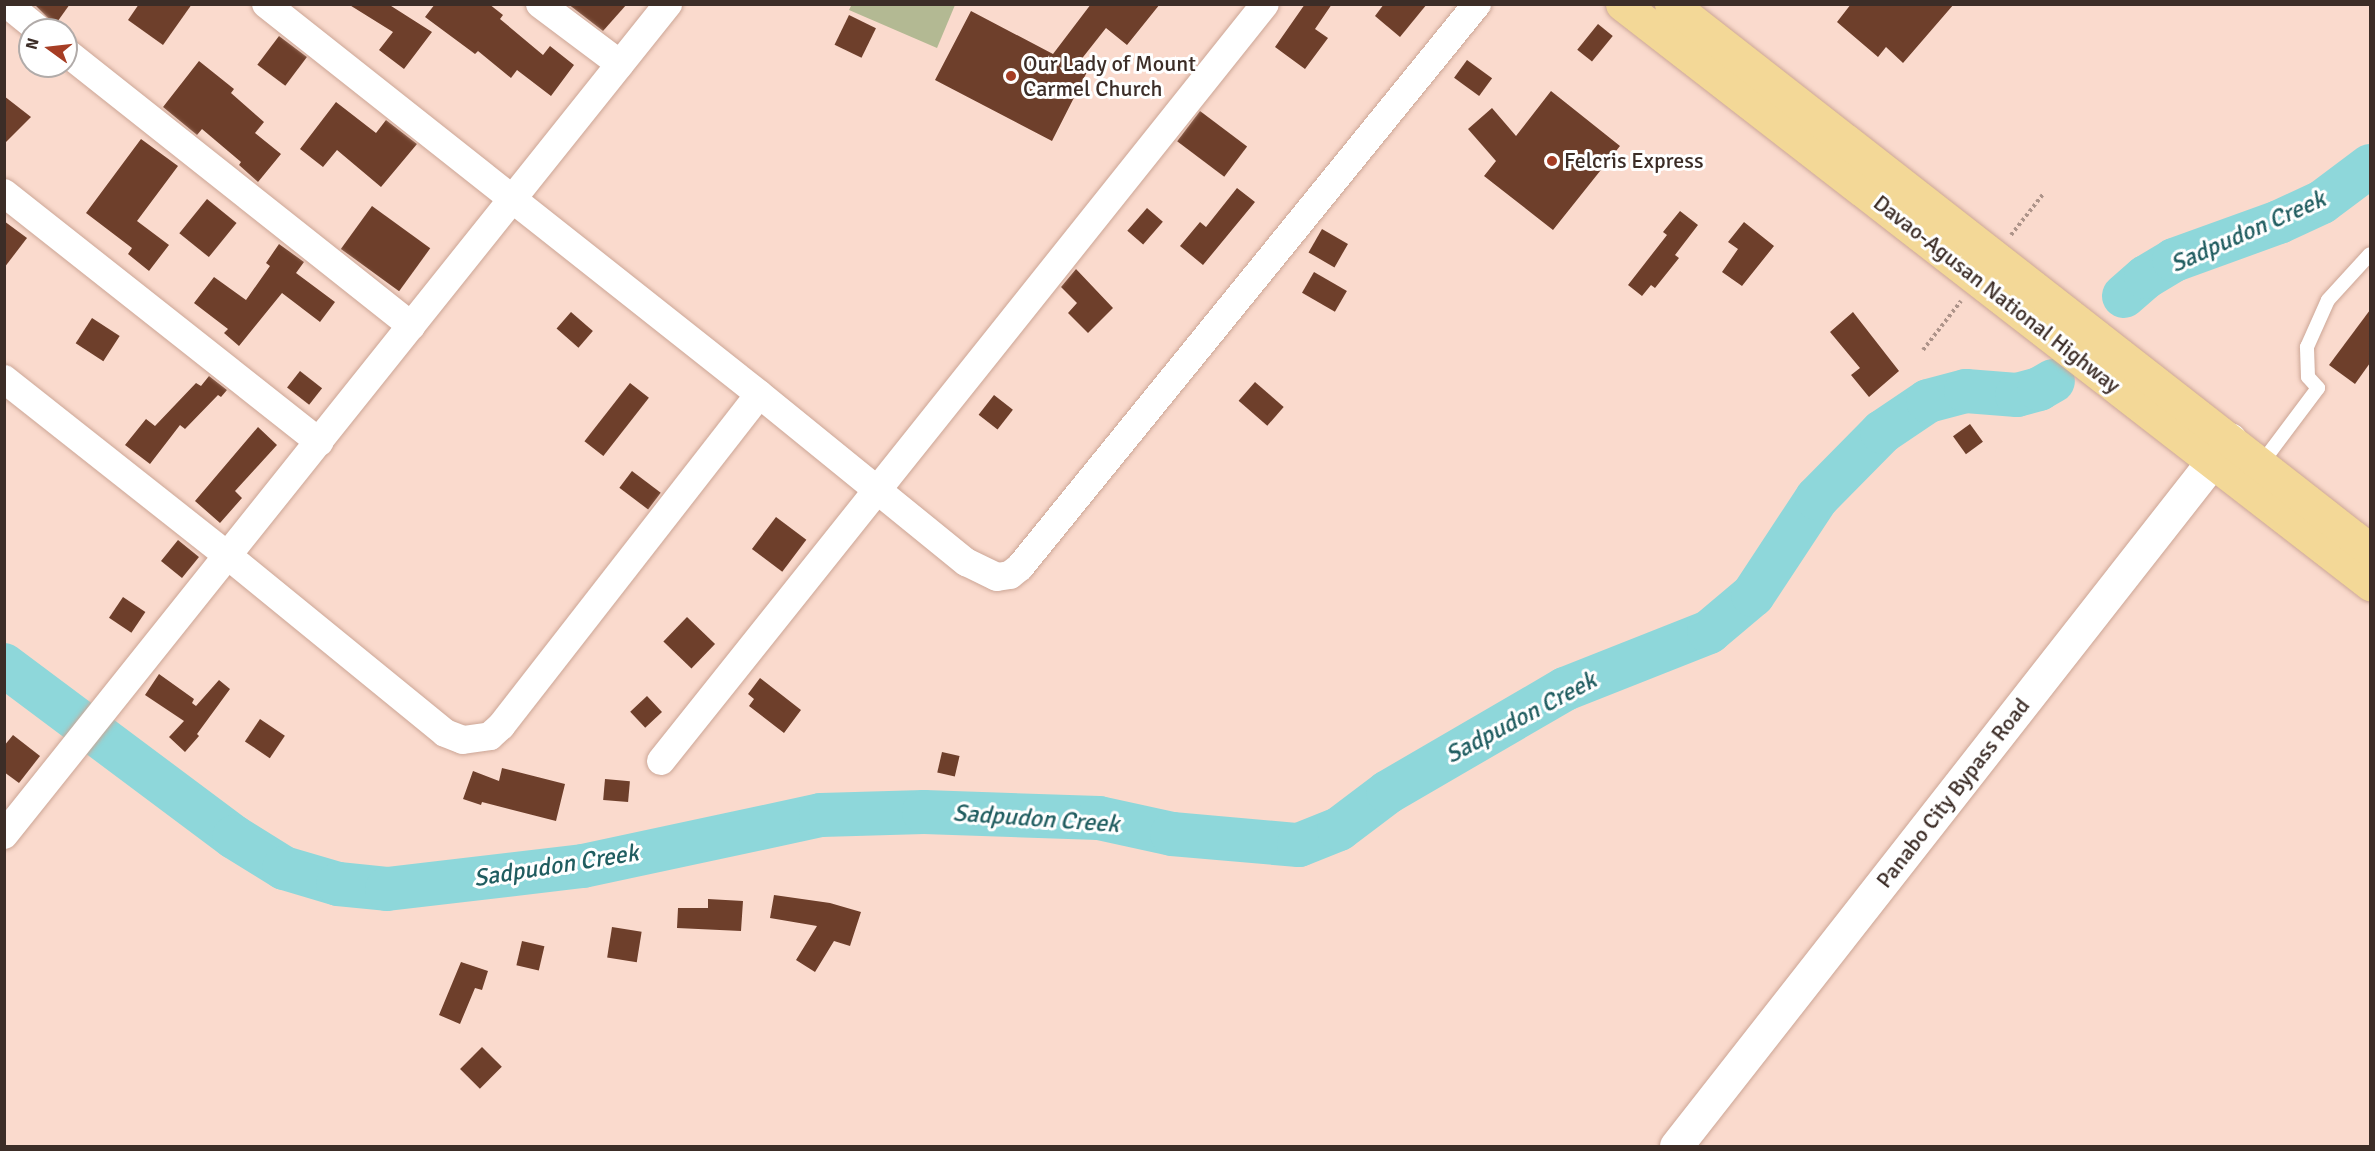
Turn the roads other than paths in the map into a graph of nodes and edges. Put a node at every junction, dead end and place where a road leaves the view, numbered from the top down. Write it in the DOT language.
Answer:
graph roads {
  1 [pos="7,4"];
  2 [pos="266,4"];
  3 [pos="540,4"];
  4 [pos="668,4"];
  5 [pos="1265,4"];
  6 [pos="1477,4"];
  7 [pos="1622,4"];
  8 [pos="1670,16"];
  9 [pos="24,18"];
  10 [pos="78,62"];
  11 [pos="620,64"];
  12 [pos="4,193"];
  13 [pos="512,197"];
  14 [pos="2370,254"];
  15 [pos="412,326"];
  16 [pos="4,379"];
  17 [pos="759,394"];
  18 [pos="319,442"];
  19 [pos="2221,450"];
  20 [pos="2261,464"];
  21 [pos="878,490"];
  22 [pos="2370,550"];
  23 [pos="227,555"];
  24 [pos="2370,584"];
  25 [pos="661,761"];
  26 [pos="4,835"];
  27 [pos="1676,1146"];
  1 -- 9 [label="street"];
  2 -- 13 [label="street"];
  3 -- 11 [label="street"];
  4 -- 11 [label="street"];
  5 -- 21 [label="street"];
  6 -- 21 [label="street"];
  7 -- 8 [label="highway, Davao-Agusan National Highway"];
  8 -- 19 [label="highway, Davao-Agusan National Highway"];
  10 -- 15 [label="street"];
  11 -- 13 [label="street"];
  12 -- 18 [label="street"];
  13 -- 15 [label="street"];
  13 -- 17 [label="street"];
  14 -- 20 [label="lane"];
  15 -- 18 [label="street"];
  16 -- 23 [label="street"];
  17 -- 21 [label="street"];
  17 -- 23 [label="street"];
  18 -- 23 [label="street"];
  19 -- 20 [label="highway, Davao-Agusan National Highway"];
  19 -- 24 [label="highway, Davao-Agusan National Highway"];
  19 -- 27 [label="main road, Panabo City Bypass Road"];
  20 -- 22 [label="highway, Davao-Agusan National Highway"];
  21 -- 25 [label="street"];
  23 -- 26 [label="street"];
}
